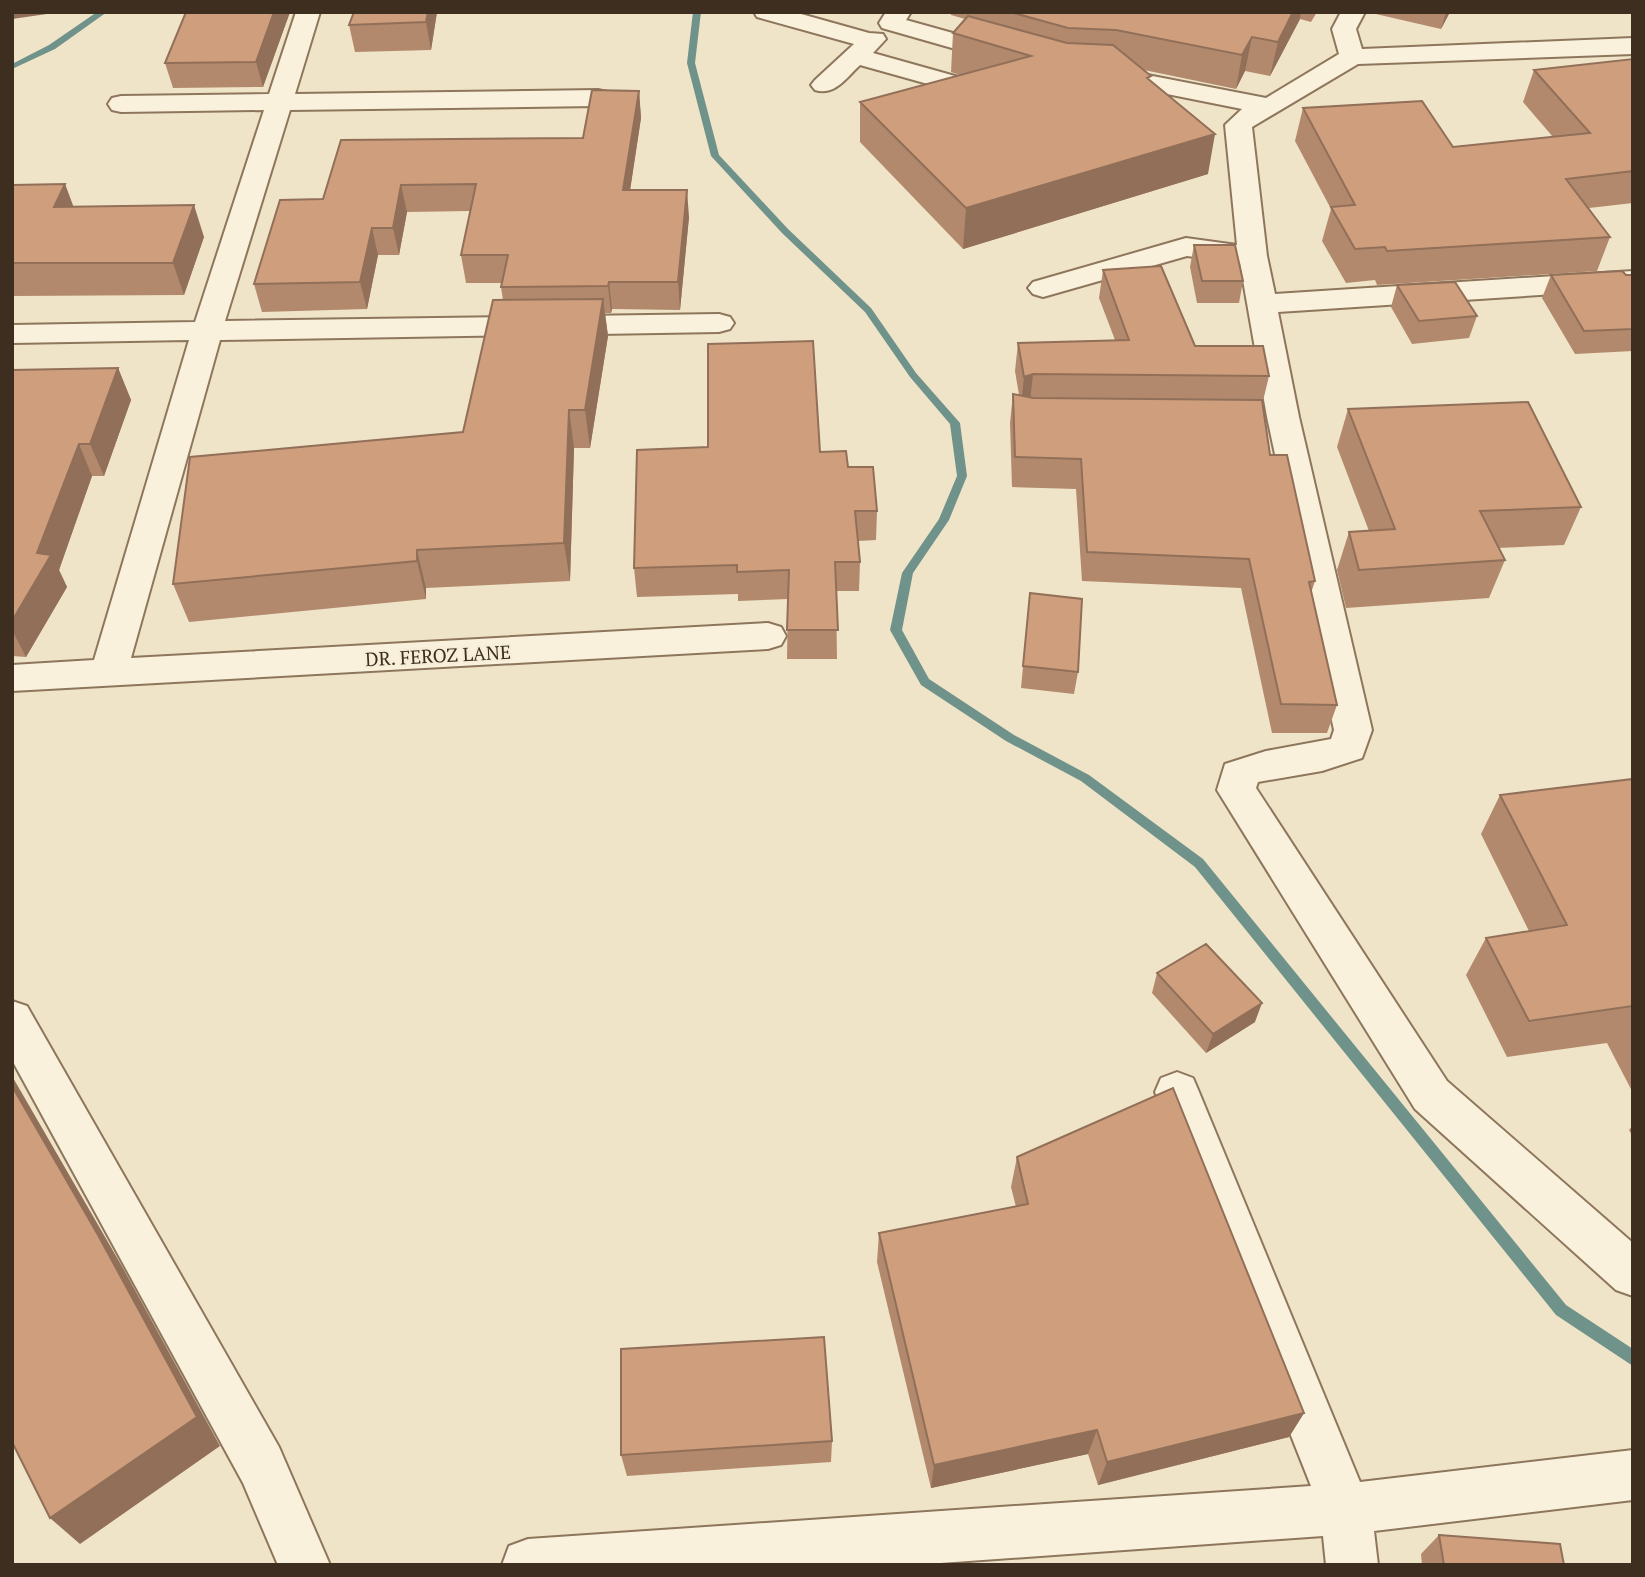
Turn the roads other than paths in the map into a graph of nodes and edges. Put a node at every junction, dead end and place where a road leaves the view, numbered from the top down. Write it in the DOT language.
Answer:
graph roads {
  1 [pos="308,12"];
  2 [pos="765,12"];
  3 [pos="1353,12"];
  4 [pos="895,18"];
  5 [pos="1633,46"];
  6 [pos="863,48"];
  7 [pos="1352,57"];
  8 [pos="1023,61"];
  9 [pos="1075,73"];
  10 [pos="824,85"];
  11 [pos="978,90"];
  12 [pos="598,98"];
  13 [pos="278,103"];
  14 [pos="121,104"];
  15 [pos="1270,107"];
  16 [pos="1253,256"];
  17 [pos="1633,280"];
  18 [pos="1043,288"];
  19 [pos="1263,304"];
  20 [pos="719,323"];
  21 [pos="207,331"];
  22 [pos="12,334"];
  23 [pos="768,636"];
  24 [pos="108,674"];
  25 [pos="12,678"];
  26 [pos="12,1019"];
  27 [pos="1177,1092"];
  28 [pos="1633,1274"];
  29 [pos="1633,1475"];
  30 [pos="1346,1508"];
  31 [pos="304,1565"];
  32 [pos="528,1565"];
  33 [pos="1352,1565"];
  1 -- 13 [label="street"];
  2 -- 6 [label="street"];
  3 -- 7 [label="street"];
  4 -- 6 [label="street"];
  4 -- 8 [label="street"];
  5 -- 7 [label="street"];
  6 -- 10 [label="street"];
  6 -- 11 [label="street"];
  7 -- 15 [label="street"];
  9 -- 15 [label="street"];
  12 -- 13 [label="street"];
  13 -- 14 [label="street"];
  13 -- 21 [label="street"];
  15 -- 16 [label="street"];
  16 -- 18 [label="street"];
  16 -- 19 [label="street"];
  17 -- 19 [label="street"];
  19 -- 28 [label="street"];
  20 -- 21 [label="street"];
  21 -- 22 [label="street"];
  21 -- 24 [label="street"];
  23 -- 24 [label="street, DR. FEROZ LANE"];
  24 -- 25 [label="street, DR. FEROZ LANE"];
  26 -- 31 [label="street"];
  27 -- 30 [label="street"];
  29 -- 30 [label="street"];
  30 -- 32 [label="street"];
  30 -- 33 [label="street"];
}
